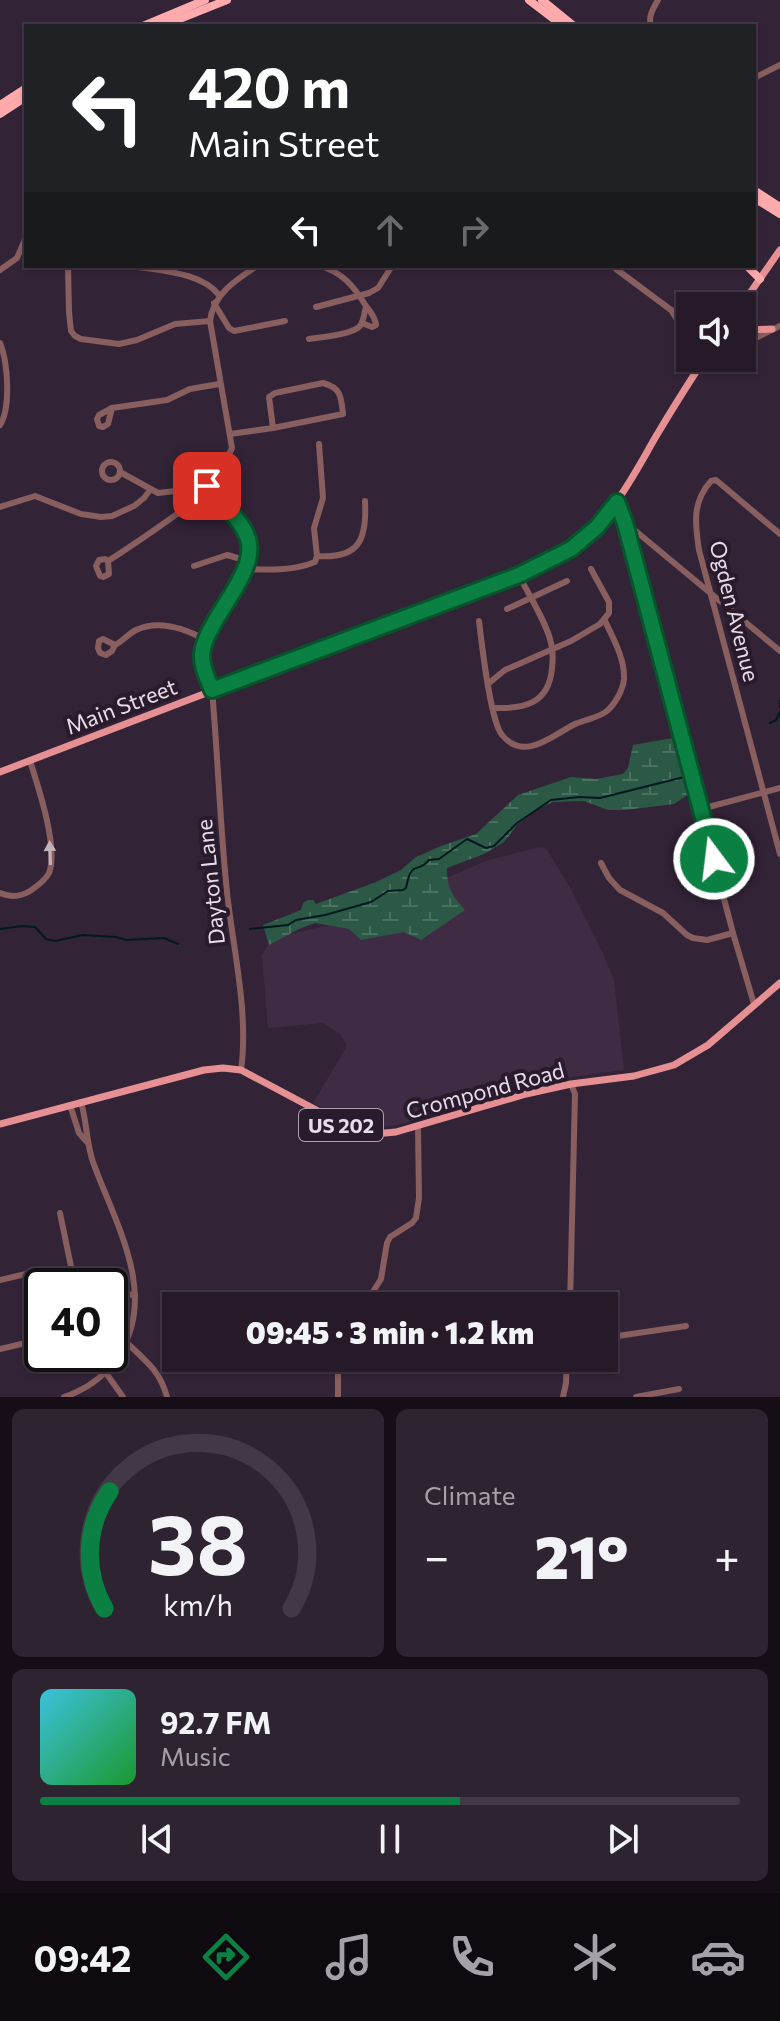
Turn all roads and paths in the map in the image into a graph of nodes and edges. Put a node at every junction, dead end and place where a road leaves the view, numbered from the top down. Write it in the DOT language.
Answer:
graph roads {
  1 [pos="205,0"];
  2 [pos="227,0"];
  3 [pos="529,0"];
  4 [pos="542,0"];
  5 [pos="658,0"];
  6 [pos="148,24"];
  7 [pos="167,24"];
  8 [pos="560,24"];
  9 [pos="572,24"];
  10 [pos="650,24"];
  11 [pos="780,65"];
  12 [pos="756,77"];
  13 [pos="24,89"];
  14 [pos="24,98"];
  15 [pos="0,105"];
  16 [pos="0,114"];
  17 [pos="756,191"];
  18 [pos="756,199"];
  19 [pos="780,207"];
  20 [pos="780,214"];
  21 [pos="24,248"];
  22 [pos="780,250"];
  23 [pos="68,268"];
  24 [pos="253,268"];
  25 [pos="325,268"];
  26 [pos="391,268"];
  27 [pos="615,268"];
  28 [pos="749,268"];
  29 [pos="166,269"];
  30 [pos="0,270"];
  31 [pos="760,279"];
  32 [pos="751,292"];
  33 [pos="219,295"];
  34 [pos="360,295"];
  35 [pos="214,303"];
  36 [pos="316,307"];
  37 [pos="366,307"];
  38 [pos="671,310"];
  39 [pos="676,312"];
  40 [pos="676,318"];
  41 [pos="210,321"];
  42 [pos="285,321"];
  43 [pos="362,323"];
  44 [pos="776,327"];
  45 [pos="756,329"];
  46 [pos="756,338"];
  47 [pos="309,339"];
  48 [pos="0,343"];
  49 [pos="696,372"];
  50 [pos="219,384"];
  51 [pos="112,408"];
  52 [pos="0,425"];
  53 [pos="273,428"];
  54 [pos="230,434"];
  55 [pos="319,444"];
  56 [pos="120,472"];
  57 [pos="208,487"];
  58 [pos="150,490"];
  59 [pos="365,501"];
  60 [pos="617,502"];
  61 [pos="0,507"];
  62 [pos="625,523"];
  63 [pos="780,534"];
  64 [pos="317,556"];
  65 [pos="108,561"];
  66 [pos="248,561"];
  67 [pos="194,566"];
  68 [pos="244,569"];
  69 [pos="591,569"];
  70 [pos="519,575"];
  71 [pos="567,581"];
  72 [pos="710,593"];
  73 [pos="531,599"];
  74 [pos="507,609"];
  75 [pos="479,621"];
  76 [pos="605,621"];
  77 [pos="206,640"];
  78 [pos="115,645"];
  79 [pos="552,649"];
  80 [pos="780,651"];
  81 [pos="489,683"];
  82 [pos="212,690"];
  83 [pos="493,708"];
  84 [pos="30,761"];
  85 [pos="0,772"];
  86 [pos="780,788"];
  87 [pos="764,793"];
  88 [pos="701,809"];
  89 [pos="780,854"];
  90 [pos="601,863"];
  91 [pos="0,893"];
  92 [pos="733,933"];
  93 [pos="780,983"];
  94 [pos="754,1004"];
  95 [pos="241,1070"];
  96 [pos="571,1084"];
  97 [pos="81,1102"];
  98 [pos="70,1105"];
  99 [pos="0,1124"];
  100 [pos="418,1127"];
  101 [pos="87,1142"];
  102 [pos="60,1213"];
  103 [pos="71,1268"];
  104 [pos="24,1274"];
  105 [pos="0,1280"];
  106 [pos="373,1292"];
  107 [pos="570,1292"];
  108 [pos="128,1294"];
  109 [pos="135,1295"];
  110 [pos="686,1326"];
  111 [pos="618,1336"];
  112 [pos="128,1339"];
  113 [pos="24,1343"];
  114 [pos="128,1344"];
  115 [pos="0,1349"];
  116 [pos="338,1372"];
  117 [pos="566,1372"];
  118 [pos="106,1373"];
  119 [pos="679,1389"];
  120 [pos="83,1393"];
  121 [pos="64,1397"];
  122 [pos="123,1397"];
  123 [pos="167,1397"];
  124 [pos="338,1397"];
  125 [pos="563,1397"];
  126 [pos="636,1397"];
  1 -- 6 [label="highway"];
  2 -- 7 [label="highway"];
  3 -- 8 [label="highway"];
  4 -- 9 [label="highway"];
  5 -- 10 [label="street"];
  11 -- 12 [label="street"];
  13 -- 15 [label="highway"];
  14 -- 16 [label="highway"];
  17 -- 19 [label="highway"];
  18 -- 20 [label="highway"];
  21 -- 30 [label="street"];
  22 -- 31 [label="main road"];
  23 -- 41 [label="street"];
  24 -- 33 [label="street"];
  25 -- 34 [label="street"];
  26 -- 34 [label="street"];
  27 -- 38 [label="street"];
  28 -- 31 [label="highway"];
  29 -- 33 [label="street"];
  31 -- 32 [label="main road"];
  33 -- 35 [label="street"];
  34 -- 36 [label="street"];
  34 -- 37 [label="street"];
  35 -- 41 [label="street"];
  35 -- 42 [label="street"];
  37 -- 43 [label="street"];
  37 -- 43 [label="street"];
  38 -- 39 [label="street"];
  38 -- 40 [label="street"];
  41 -- 50 [label="street"];
  43 -- 47 [label="street"];
  44 -- 45 [label="main road"];
  44 -- 46 [label="street"];
  48 -- 52 [label="street"];
  49 -- 60 [label="main road, Main Street"];
  50 -- 51 [label="street"];
  50 -- 54 [label="street"];
  53 -- 53 [label="street"];
  53 -- 54 [label="street"];
  54 -- 57 [label="street"];
  55 -- 64 [label="street"];
  56 -- 58 [label="street"];
  57 -- 58 [label="street"];
  57 -- 65 [label="street"];
  57 -- 66 [label="street"];
  58 -- 61 [label="street"];
  59 -- 64 [label="street"];
  60 -- 62 [label="street"];
  60 -- 70 [label="main road, Main Street"];
  62 -- 72 [label="street"];
  62 -- 88 [label="street"];
  63 -- 72 [label="street, Ogden Avenue"];
  64 -- 68 [label="street"];
  66 -- 67 [label="street"];
  66 -- 68 [label="street"];
  68 -- 77 [label="street"];
  69 -- 76 [label="street"];
  70 -- 73 [label="street"];
  70 -- 82 [label="main road, Main Street"];
  71 -- 73 [label="street"];
  72 -- 80 [label="street"];
  72 -- 87 [label="street, Ogden Avenue"];
  73 -- 74 [label="street"];
  73 -- 79 [label="street"];
  75 -- 81 [label="street"];
  76 -- 79 [label="street"];
  76 -- 83 [label="street"];
  77 -- 78 [label="street"];
  77 -- 82 [label="street, Dayton Lane"];
  79 -- 81 [label="street"];
  79 -- 83 [label="street"];
  81 -- 83 [label="street"];
  82 -- 84 [label="main road, Main Street"];
  82 -- 95 [label="street, Dayton Lane"];
  84 -- 85 [label="main road, Main Street"];
  91 -- 84 [label="street, one-way"];
  86 -- 87 [label="street"];
  87 -- 88 [label="street"];
  87 -- 89 [label="street, Ogden Avenue"];
  88 -- 92 [label="street"];
  90 -- 92 [label="street"];
  92 -- 94 [label="street"];
  93 -- 94 [label="main road, Crompond Road / US 202"];
  94 -- 96 [label="main road, Crompond Road / US 202"];
  95 -- 97 [label="main road, Crompond Road / US 202"];
  95 -- 100 [label="main road, Crompond Road / US 202"];
  96 -- 100 [label="main road, Crompond Road / US 202"];
  96 -- 107 [label="street"];
  97 -- 98 [label="main road, Crompond Road / US 202"];
  97 -- 101 [label="street"];
  98 -- 99 [label="main road, Crompond Road / US 202"];
  98 -- 101 [label="street"];
  100 -- 106 [label="street"];
  101 -- 109 [label="street"];
  102 -- 103 [label="street"];
  104 -- 105 [label="street"];
  108 -- 109 [label="street"];
  109 -- 112 [label="street"];
  110 -- 111 [label="street"];
  113 -- 115 [label="street"];
  114 -- 123 [label="street"];
  116 -- 124 [label="street"];
  117 -- 125 [label="street"];
  118 -- 120 [label="street"];
  118 -- 122 [label="street"];
  119 -- 126 [label="street"];
  120 -- 121 [label="street"];
}
